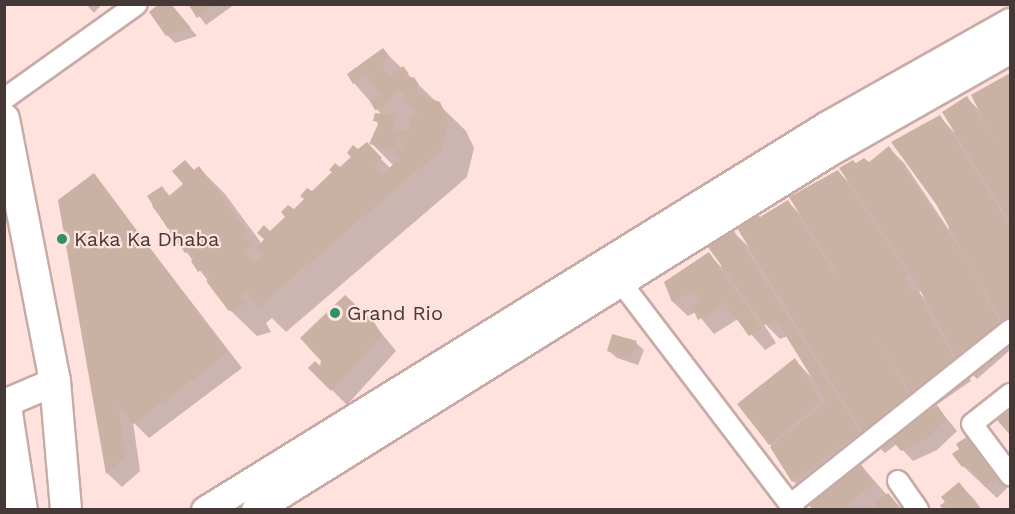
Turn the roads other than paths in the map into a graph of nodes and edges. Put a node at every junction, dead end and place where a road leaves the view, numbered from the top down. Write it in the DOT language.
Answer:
graph roads {
  1 [pos="137,4"];
  2 [pos="1011,22"];
  3 [pos="1011,49"];
  4 [pos="4,99"];
  5 [pos="4,119"];
  6 [pos="606,262"];
  7 [pos="622,284"];
  8 [pos="1011,330"];
  9 [pos="55,381"];
  10 [pos="1011,394"];
  11 [pos="4,404"];
  12 [pos="1011,475"];
  13 [pos="898,481"];
  14 [pos="792,507"];
  15 [pos="20,510"];
  16 [pos="66,510"];
  17 [pos="205,510"];
  18 [pos="255,510"];
  19 [pos="918,510"];
  1 -- 4 [label="street"];
  2 -- 6 [label="main road"];
  3 -- 7 [label="main road"];
  5 -- 9 [label="main road"];
  6 -- 7 [label="street"];
  6 -- 17 [label="main road"];
  7 -- 14 [label="street"];
  7 -- 18 [label="main road"];
  8 -- 14 [label="street"];
  9 -- 11 [label="main road"];
  9 -- 16 [label="main road"];
  10 -- 12 [label="street"];
  11 -- 15 [label="highway"];
  13 -- 19 [label="street"];
}
